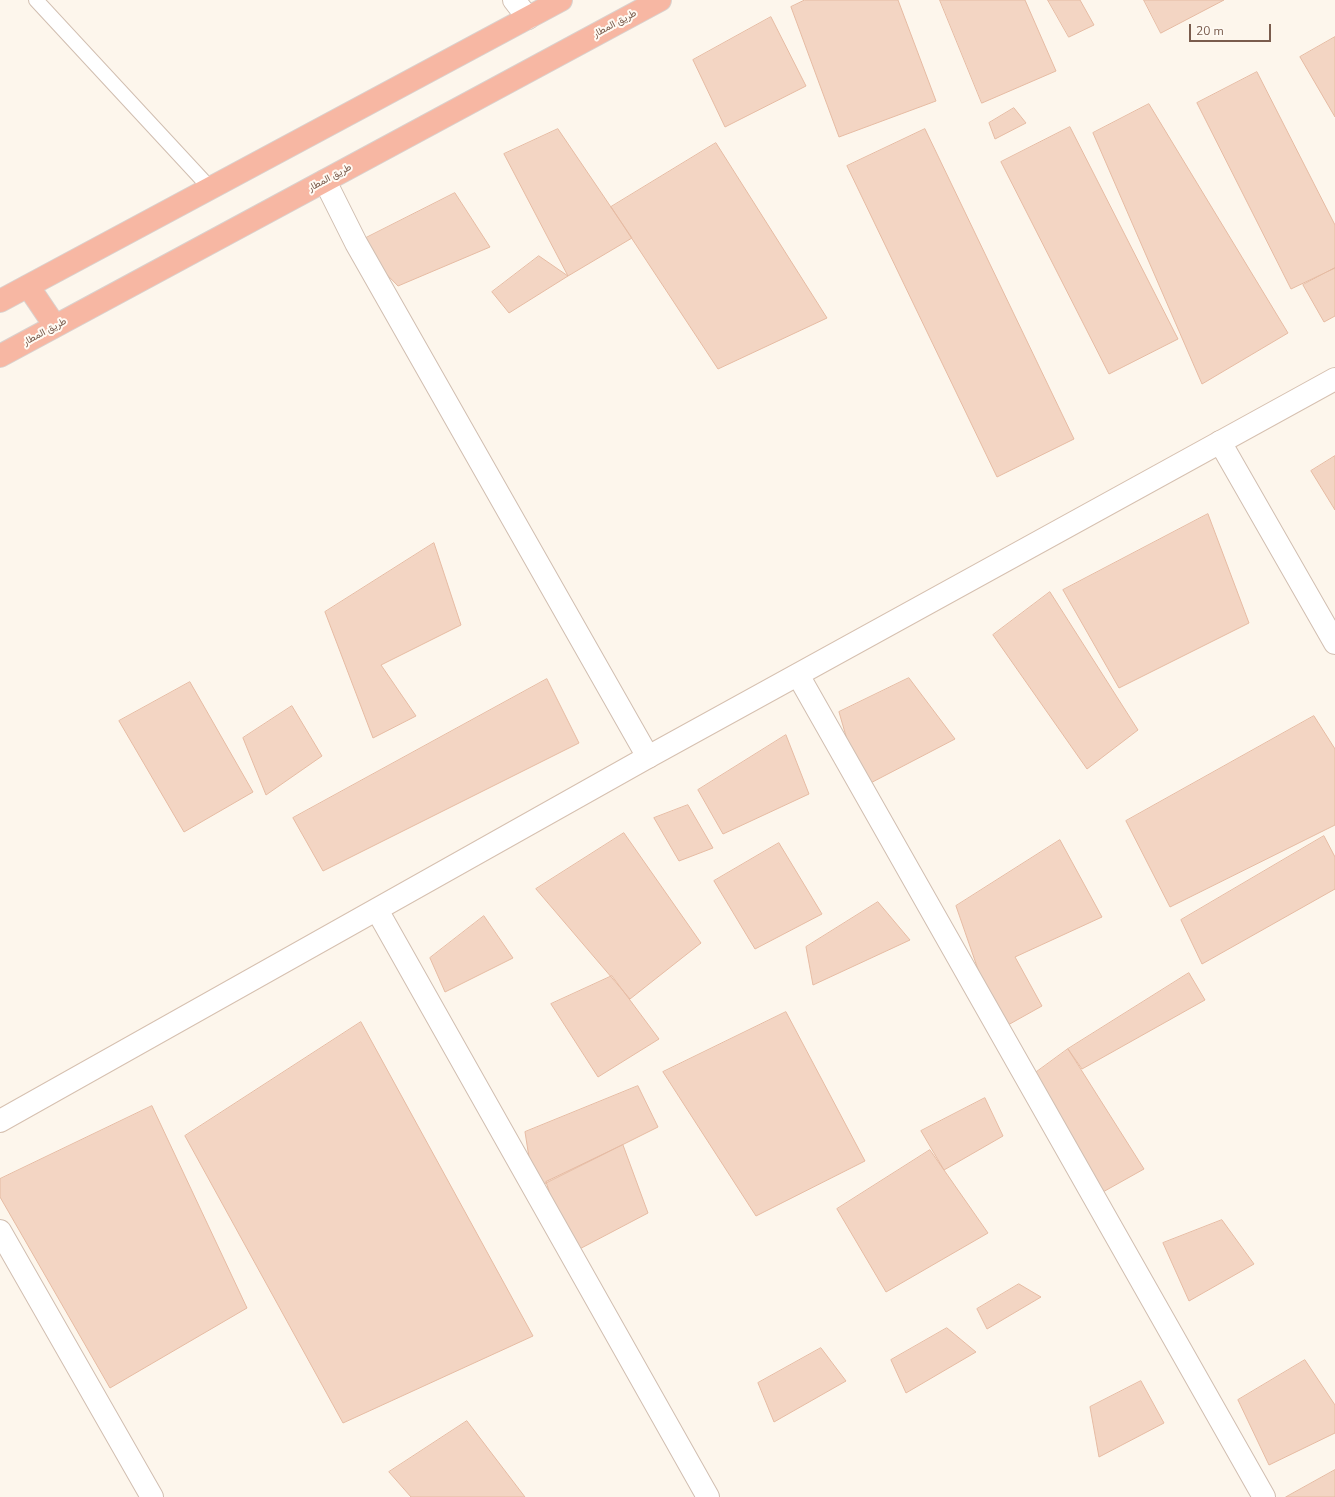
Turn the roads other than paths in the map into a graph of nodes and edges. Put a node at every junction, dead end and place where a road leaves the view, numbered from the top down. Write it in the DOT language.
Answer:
graph roads {
  1 [pos="36,0"];
  2 [pos="514,0"];
  3 [pos="561,0"];
  4 [pos="660,0"];
  5 [pos="528,18"];
  6 [pos="325,181"];
  7 [pos="210,188"];
  8 [pos="28,286"];
  9 [pos="0,302"];
  10 [pos="55,326"];
  11 [pos="0,356"];
  12 [pos="1335,379"];
  13 [pos="1220,442"];
  14 [pos="1335,643"];
  15 [pos="798,676"];
  16 [pos="648,757"];
  17 [pos="377,910"];
  18 [pos="0,1121"];
  19 [pos="0,1230"];
  20 [pos="152,1497"];
  21 [pos="708,1497"];
  22 [pos="1264,1497"];
  1 -- 7 [label="lane"];
  2 -- 5 [label="street"];
  3 -- 5 [label="highway"];
  4 -- 6 [label="highway, طريق المطار"];
  5 -- 7 [label="highway"];
  6 -- 10 [label="highway, طريق المطار"];
  6 -- 16 [label="street"];
  7 -- 8 [label="highway"];
  8 -- 9 [label="highway"];
  8 -- 10 [label="highway"];
  10 -- 11 [label="highway, طريق المطار"];
  12 -- 13 [label="street"];
  13 -- 14 [label="street"];
  13 -- 15 [label="street"];
  15 -- 16 [label="street"];
  15 -- 22 [label="street"];
  16 -- 17 [label="street"];
  17 -- 18 [label="street"];
  17 -- 21 [label="street"];
  19 -- 20 [label="street"];
}
